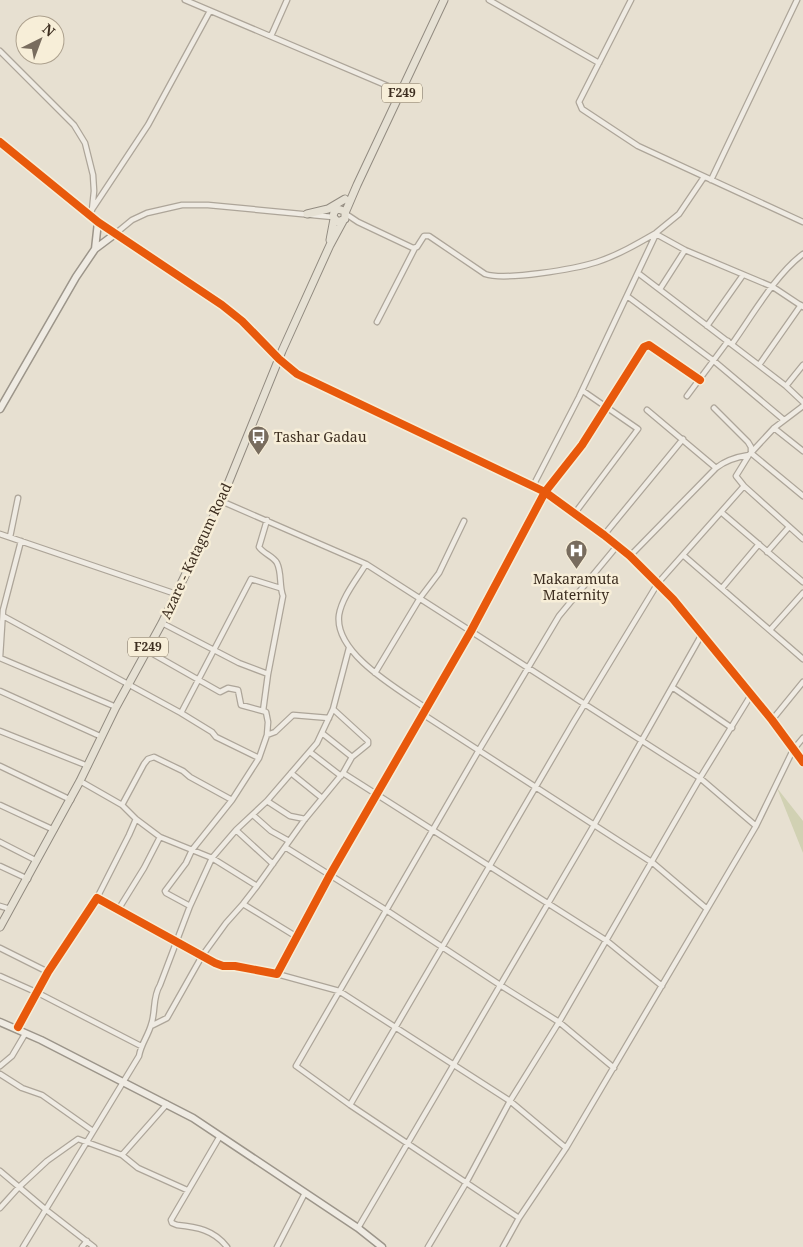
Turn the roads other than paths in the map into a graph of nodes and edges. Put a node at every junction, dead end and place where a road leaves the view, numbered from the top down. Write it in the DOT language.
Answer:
graph roads {
  1 [pos="185,0"];
  2 [pos="287,0"];
  3 [pos="444,0"];
  4 [pos="489,0"];
  5 [pos="631,0"];
  6 [pos="797,0"];
  7 [pos="210,10"];
  8 [pos="271,36"];
  9 [pos="0,51"];
  10 [pos="599,63"];
  11 [pos="402,92"];
  12 [pos="0,142"];
  13 [pos="704,176"];
  14 [pos="711,180"];
  15 [pos="357,185"];
  16 [pos="345,200"];
  17 [pos="338,209"];
  18 [pos="90,213"];
  19 [pos="307,214"];
  20 [pos="344,217"];
  21 [pos="334,218"];
  22 [pos="98,222"];
  23 [pos="803,222"];
  24 [pos="657,233"];
  25 [pos="115,234"];
  26 [pos="330,246"];
  27 [pos="415,248"];
  28 [pos="95,249"];
  29 [pos="686,250"];
  30 [pos="803,254"];
  31 [pos="638,273"];
  32 [pos="743,275"];
  33 [pos="773,287"];
  34 [pos="660,289"];
  35 [pos="627,296"];
  36 [pos="802,306"];
  37 [pos="377,322"];
  38 [pos="707,326"];
  39 [pos="730,342"];
  40 [pos="278,359"];
  41 [pos="714,361"];
  42 [pos="803,364"];
  43 [pos="759,365"];
  44 [pos="700,380"];
  45 [pos="786,386"];
  46 [pos="582,391"];
  47 [pos="687,396"];
  48 [pos="803,402"];
  49 [pos="606,407"];
  50 [pos="0,408"];
  51 [pos="714,408"];
  52 [pos="802,408"];
  53 [pos="647,410"];
  54 [pos="784,420"];
  55 [pos="774,428"];
  56 [pos="683,439"];
  57 [pos="803,451"];
  58 [pos="750,454"];
  59 [pos="716,468"];
  60 [pos="533,486"];
  61 [pos="744,486"];
  62 [pos="545,492"];
  63 [pos="803,496"];
  64 [pos="18,498"];
  65 [pos="221,501"];
  66 [pos="721,512"];
  67 [pos="575,513"];
  68 [pos="267,520"];
  69 [pos="464,521"];
  70 [pos="789,527"];
  71 [pos="0,534"];
  72 [pos="604,535"];
  73 [pos="10,537"];
  74 [pos="803,539"];
  75 [pos="22,541"];
  76 [pos="759,544"];
  77 [pos="617,546"];
  78 [pos="767,552"];
  79 [pos="683,555"];
  80 [pos="630,556"];
  81 [pos="366,564"];
  82 [pos="803,582"];
  83 [pos="658,583"];
  84 [pos="280,588"];
  85 [pos="722,588"];
  86 [pos="803,593"];
  87 [pos="176,594"];
  88 [pos="420,598"];
  89 [pos="2,605"];
  90 [pos="3,616"];
  91 [pos="162,622"];
  92 [pos="770,630"];
  93 [pos="471,631"];
  94 [pos="702,634"];
  95 [pos="350,648"];
  96 [pos="146,650"];
  97 [pos="214,650"];
  98 [pos="0,658"];
  99 [pos="803,659"];
  100 [pos="528,667"];
  101 [pos="375,673"];
  102 [pos="268,674"];
  103 [pos="198,679"];
  104 [pos="803,682"];
  105 [pos="128,684"];
  106 [pos="672,687"];
  107 [pos="0,691"];
  108 [pos="751,695"];
  109 [pos="584,704"];
  110 [pos="116,707"];
  111 [pos="333,709"];
  112 [pos="427,709"];
  113 [pos="263,711"];
  114 [pos="181,713"];
  115 [pos="424,715"];
  116 [pos="329,718"];
  117 [pos="772,720"];
  118 [pos="732,728"];
  119 [pos="0,730"];
  120 [pos="322,733"];
  121 [pos="267,735"];
  122 [pos="102,737"];
  123 [pos="803,738"];
  124 [pos="642,740"];
  125 [pos="478,750"];
  126 [pos="793,750"];
  127 [pos="310,752"];
  128 [pos="259,758"];
  129 [pos="352,758"];
  130 [pos="803,762"];
  131 [pos="0,766"];
  132 [pos="88,766"];
  133 [pos="292,773"];
  134 [pos="342,775"];
  135 [pos="700,778"];
  136 [pos="80,781"];
  137 [pos="536,788"];
  138 [pos="376,796"];
  139 [pos="322,798"];
  140 [pos="71,800"];
  141 [pos="232,800"];
  142 [pos="267,801"];
  143 [pos="0,805"];
  144 [pos="122,806"];
  145 [pos="253,815"];
  146 [pos="136,819"];
  147 [pos="305,819"];
  148 [pos="594,825"];
  149 [pos="756,826"];
  150 [pos="54,830"];
  151 [pos="236,830"];
  152 [pos="432,830"];
  153 [pos="160,837"];
  154 [pos="289,841"];
  155 [pos="0,842"];
  156 [pos="285,847"];
  157 [pos="192,850"];
  158 [pos="212,858"];
  159 [pos="37,861"];
  160 [pos="653,863"];
  161 [pos="273,864"];
  162 [pos="0,866"];
  163 [pos="490,867"];
  164 [pos="330,875"];
  165 [pos="28,879"];
  166 [pos="257,886"];
  167 [pos="97,898"];
  168 [pos="243,904"];
  169 [pos="548,904"];
  170 [pos="0,906"];
  171 [pos="190,906"];
  172 [pos="10,909"];
  173 [pos="707,909"];
  174 [pos="118,910"];
  175 [pos="386,910"];
  176 [pos="0,927"];
  177 [pos="297,937"];
  178 [pos="608,941"];
  179 [pos="176,942"];
  180 [pos="444,947"];
  181 [pos="0,948"];
  182 [pos="202,956"];
  183 [pos="48,972"];
  184 [pos="277,974"];
  185 [pos="0,976"];
  186 [pos="500,986"];
  187 [pos="662,986"];
  188 [pos="339,991"];
  189 [pos="38,993"];
  190 [pos="0,1020"];
  191 [pos="559,1022"];
  192 [pos="151,1026"];
  193 [pos="18,1027"];
  194 [pos="396,1027"];
  195 [pos="25,1034"];
  196 [pos="41,1040"];
  197 [pos="141,1046"];
  198 [pos="454,1064"];
  199 [pos="0,1066"];
  200 [pos="614,1068"];
  201 [pos="0,1074"];
  202 [pos="123,1081"];
  203 [pos="510,1101"];
  204 [pos="167,1104"];
  205 [pos="350,1105"];
  206 [pos="93,1131"];
  207 [pos="220,1136"];
  208 [pos="87,1141"];
  209 [pos="408,1144"];
  210 [pos="566,1148"];
  211 [pos="122,1155"];
  212 [pos="0,1171"];
  213 [pos="466,1183"];
  214 [pos="19,1187"];
  215 [pos="187,1190"];
  216 [pos="305,1193"];
  217 [pos="0,1208"];
  218 [pos="45,1209"];
  219 [pos="519,1218"];
  220 [pos="358,1228"];
  221 [pos="87,1241"];
  222 [pos="23,1247"];
  223 [pos="82,1247"];
  224 [pos="94,1247"];
  225 [pos="227,1247"];
  226 [pos="277,1247"];
  227 [pos="382,1247"];
  228 [pos="428,1247"];
  229 [pos="503,1247"];
  1 -- 7 [label="street"];
  2 -- 8 [label="street"];
  3 -- 11 [label="main road, Azare - Katagum Road / F249"];
  4 -- 10 [label="street"];
  5 -- 10 [label="street"];
  6 -- 14 [label="street"];
  7 -- 8 [label="street"];
  7 -- 18 [label="street"];
  8 -- 11 [label="street"];
  9 -- 18 [label="street"];
  10 -- 13 [label="street"];
  11 -- 15 [label="main road, Azare - Katagum Road / F249"];
  12 -- 18 [label="street"];
  13 -- 14 [label="street"];
  13 -- 24 [label="street"];
  14 -- 23 [label="street"];
  15 -- 16 [label="main road, Azare - Katagum Road / F249"];
  15 -- 20 [label="main road, Azare - Katagum Road / F249"];
  16 -- 17 [label="main road, Azare - Katagum Road / F249"];
  16 -- 19 [label="main road"];
  17 -- 20 [label="main road"];
  17 -- 21 [label="main road, Azare - Katagum Road / F249"];
  18 -- 22 [label="street"];
  19 -- 21 [label="street"];
  19 -- 25 [label="street"];
  20 -- 21 [label="main road"];
  20 -- 26 [label="main road, Azare - Katagum Road / F249"];
  20 -- 27 [label="street"];
  21 -- 26 [label="main road, Azare - Katagum Road / F249"];
  22 -- 25 [label="street"];
  22 -- 28 [label="street"];
  24 -- 27 [label="street"];
  24 -- 29 [label="street"];
  24 -- 31 [label="street"];
  25 -- 28 [label="street"];
  25 -- 40 [label="street"];
  26 -- 40 [label="main road, Azare - Katagum Road / F249"];
  27 -- 37 [label="street"];
  28 -- 50 [label="street"];
  29 -- 32 [label="street"];
  29 -- 34 [label="street"];
  30 -- 33 [label="street"];
  31 -- 34 [label="street"];
  31 -- 35 [label="street"];
  32 -- 33 [label="street"];
  32 -- 38 [label="street"];
  33 -- 36 [label="street"];
  33 -- 39 [label="street"];
  34 -- 38 [label="street"];
  35 -- 41 [label="street"];
  35 -- 46 [label="street"];
  36 -- 43 [label="street"];
  38 -- 39 [label="street"];
  39 -- 41 [label="street"];
  39 -- 43 [label="street"];
  40 -- 60 [label="street"];
  40 -- 65 [label="main road, Azare - Katagum Road / F249"];
  41 -- 44 [label="street"];
  41 -- 54 [label="street"];
  42 -- 45 [label="street"];
  43 -- 45 [label="street"];
  44 -- 47 [label="street"];
  44 -- 49 [label="street"];
  45 -- 48 [label="street"];
  46 -- 49 [label="street"];
  46 -- 60 [label="street"];
  49 -- 62 [label="street"];
  49 -- 67 [label="street"];
  51 -- 58 [label="street"];
  52 -- 54 [label="street"];
  53 -- 56 [label="street"];
  54 -- 55 [label="street"];
  55 -- 57 [label="street"];
  55 -- 58 [label="street"];
  56 -- 59 [label="street"];
  56 -- 72 [label="street"];
  58 -- 59 [label="street"];
  58 -- 61 [label="street"];
  58 -- 63 [label="street"];
  59 -- 80 [label="street"];
  60 -- 62 [label="street"];
  61 -- 66 [label="street"];
  61 -- 70 [label="street"];
  62 -- 67 [label="street"];
  62 -- 93 [label="street"];
  64 -- 73 [label="street"];
  65 -- 68 [label="street"];
  65 -- 87 [label="main road, Azare - Katagum Road / F249"];
  66 -- 76 [label="street"];
  66 -- 79 [label="street"];
  67 -- 72 [label="street"];
  68 -- 81 [label="street"];
  68 -- 84 [label="street"];
  69 -- 88 [label="street"];
  70 -- 74 [label="street"];
  70 -- 78 [label="street"];
  71 -- 73 [label="street"];
  72 -- 77 [label="street"];
  73 -- 75 [label="street"];
  75 -- 87 [label="street"];
  75 -- 89 [label="street"];
  76 -- 78 [label="street"];
  76 -- 85 [label="street"];
  77 -- 80 [label="street"];
  77 -- 100 [label="street"];
  78 -- 82 [label="street"];
  79 -- 83 [label="street"];
  79 -- 85 [label="street"];
  80 -- 83 [label="street"];
  81 -- 88 [label="street"];
  81 -- 95 [label="street"];
  83 -- 94 [label="street"];
  83 -- 109 [label="street"];
  84 -- 97 [label="street"];
  84 -- 102 [label="street"];
  85 -- 92 [label="street"];
  86 -- 92 [label="street"];
  87 -- 91 [label="main road, Azare - Katagum Road / F249"];
  88 -- 93 [label="street"];
  88 -- 101 [label="street"];
  89 -- 90 [label="street"];
  90 -- 98 [label="street"];
  90 -- 105 [label="street"];
  91 -- 96 [label="main road, Azare - Katagum Road / F249"];
  91 -- 97 [label="street"];
  92 -- 99 [label="street"];
  93 -- 100 [label="street"];
  93 -- 112 [label="street"];
  94 -- 106 [label="street"];
  94 -- 108 [label="street"];
  95 -- 101 [label="street"];
  95 -- 111 [label="street"];
  96 -- 103 [label="street"];
  96 -- 105 [label="main road, Azare - Katagum Road / F249"];
  97 -- 102 [label="street"];
  97 -- 103 [label="street"];
  98 -- 110 [label="street"];
  100 -- 109 [label="street"];
  100 -- 125 [label="street"];
  101 -- 112 [label="street"];
  102 -- 113 [label="street"];
  103 -- 113 [label="street"];
  103 -- 114 [label="street"];
  104 -- 117 [label="street"];
  105 -- 110 [label="main road, Azare - Katagum Road / F249"];
  105 -- 114 [label="street"];
  106 -- 118 [label="street"];
  106 -- 124 [label="street"];
  107 -- 122 [label="street"];
  108 -- 117 [label="street"];
  108 -- 118 [label="street"];
  109 -- 124 [label="street"];
  109 -- 137 [label="street"];
  110 -- 122 [label="main road, Azare - Katagum Road / F249"];
  111 -- 116 [label="street"];
  111 -- 129 [label="street"];
  112 -- 115 [label="street"];
  113 -- 121 [label="street"];
  114 -- 128 [label="street"];
  115 -- 125 [label="street"];
  115 -- 138 [label="street"];
  116 -- 120 [label="street"];
  116 -- 121 [label="street"];
  117 -- 126 [label="street"];
  118 -- 135 [label="street"];
  119 -- 132 [label="street"];
  120 -- 127 [label="street"];
  120 -- 129 [label="street"];
  121 -- 128 [label="street"];
  122 -- 132 [label="main road, Azare - Katagum Road / F249"];
  123 -- 126 [label="street"];
  124 -- 135 [label="street"];
  124 -- 148 [label="street"];
  125 -- 137 [label="street"];
  125 -- 152 [label="street"];
  126 -- 130 [label="street"];
  126 -- 149 [label="street"];
  127 -- 133 [label="street"];
  127 -- 134 [label="street"];
  128 -- 141 [label="street"];
  129 -- 134 [label="street"];
  131 -- 140 [label="street"];
  132 -- 136 [label="main road, Azare - Katagum Road / F249"];
  133 -- 139 [label="street"];
  133 -- 142 [label="street"];
  134 -- 138 [label="street"];
  134 -- 139 [label="street"];
  135 -- 149 [label="street"];
  135 -- 160 [label="street"];
  136 -- 140 [label="main road, Azare - Katagum Road / F249"];
  136 -- 144 [label="street"];
  137 -- 148 [label="street"];
  137 -- 163 [label="street"];
  138 -- 152 [label="street"];
  138 -- 164 [label="street"];
  139 -- 147 [label="street"];
  140 -- 150 [label="main road, Azare - Katagum Road / F249"];
  141 -- 144 [label="street"];
  141 -- 157 [label="street"];
  142 -- 145 [label="street"];
  142 -- 147 [label="street"];
  143 -- 150 [label="street"];
  144 -- 146 [label="street"];
  145 -- 151 [label="street"];
  145 -- 154 [label="street"];
  146 -- 153 [label="street"];
  146 -- 167 [label="street"];
  147 -- 154 [label="street"];
  148 -- 160 [label="street"];
  148 -- 169 [label="street"];
  149 -- 173 [label="street"];
  150 -- 159 [label="main road, Azare - Katagum Road / F249"];
  151 -- 158 [label="street"];
  151 -- 161 [label="street"];
  152 -- 163 [label="street"];
  152 -- 175 [label="street"];
  153 -- 157 [label="street"];
  153 -- 174 [label="street"];
  154 -- 156 [label="street"];
  155 -- 159 [label="street"];
  156 -- 161 [label="street"];
  156 -- 164 [label="street"];
  157 -- 158 [label="street"];
  157 -- 171 [label="street"];
  158 -- 166 [label="street"];
  158 -- 171 [label="street"];
  159 -- 165 [label="main road, Azare - Katagum Road / F249"];
  160 -- 173 [label="street"];
  160 -- 178 [label="street"];
  161 -- 166 [label="street"];
  162 -- 165 [label="street"];
  163 -- 169 [label="street"];
  163 -- 180 [label="street"];
  164 -- 175 [label="street"];
  164 -- 177 [label="street"];
  165 -- 172 [label="main road, Azare - Katagum Road / F249"];
  166 -- 168 [label="street"];
  167 -- 174 [label="street"];
  167 -- 183 [label="street"];
  168 -- 177 [label="street"];
  168 -- 182 [label="street"];
  169 -- 178 [label="street"];
  169 -- 186 [label="street"];
  170 -- 172 [label="street"];
  171 -- 179 [label="street"];
  172 -- 176 [label="main road, Azare - Katagum Road / F249"];
  173 -- 187 [label="street"];
  174 -- 179 [label="street"];
  175 -- 180 [label="street"];
  175 -- 188 [label="street"];
  177 -- 184 [label="street"];
  178 -- 187 [label="street"];
  178 -- 191 [label="street"];
  179 -- 182 [label="street"];
  179 -- 192 [label="street"];
  180 -- 186 [label="street"];
  180 -- 194 [label="street"];
  181 -- 183 [label="street"];
  182 -- 184 [label="street"];
  182 -- 192 [label="street"];
  183 -- 189 [label="street"];
  184 -- 188 [label="street"];
  185 -- 189 [label="street"];
  186 -- 191 [label="street"];
  186 -- 198 [label="street"];
  187 -- 200 [label="street"];
  188 -- 194 [label="street"];
  188 -- 205 [label="street"];
  189 -- 193 [label="street"];
  189 -- 197 [label="street"];
  190 -- 193 [label="street"];
  190 -- 195 [label="street"];
  191 -- 200 [label="street"];
  191 -- 203 [label="street"];
  192 -- 197 [label="street"];
  193 -- 196 [label="street"];
  194 -- 198 [label="street"];
  194 -- 205 [label="street"];
  195 -- 196 [label="street"];
  195 -- 199 [label="street"];
  196 -- 202 [label="street"];
  197 -- 202 [label="street"];
  198 -- 203 [label="street"];
  198 -- 209 [label="street"];
  200 -- 210 [label="street"];
  201 -- 206 [label="street"];
  202 -- 204 [label="street"];
  202 -- 206 [label="street"];
  203 -- 210 [label="street"];
  203 -- 213 [label="street"];
  204 -- 207 [label="street"];
  204 -- 211 [label="street"];
  205 -- 209 [label="street"];
  206 -- 208 [label="street"];
  207 -- 215 [label="street"];
  207 -- 216 [label="street"];
  208 -- 211 [label="street"];
  208 -- 214 [label="street"];
  208 -- 218 [label="street"];
  209 -- 213 [label="street"];
  209 -- 220 [label="street"];
  210 -- 219 [label="street"];
  211 -- 215 [label="street"];
  212 -- 214 [label="street"];
  213 -- 219 [label="street"];
  213 -- 228 [label="street"];
  214 -- 217 [label="street"];
  214 -- 218 [label="street"];
  215 -- 225 [label="street"];
  216 -- 220 [label="street"];
  216 -- 226 [label="street"];
  218 -- 221 [label="street"];
  218 -- 222 [label="street"];
  219 -- 229 [label="street"];
  220 -- 227 [label="street"];
  221 -- 223 [label="street"];
  221 -- 224 [label="street"];
}
